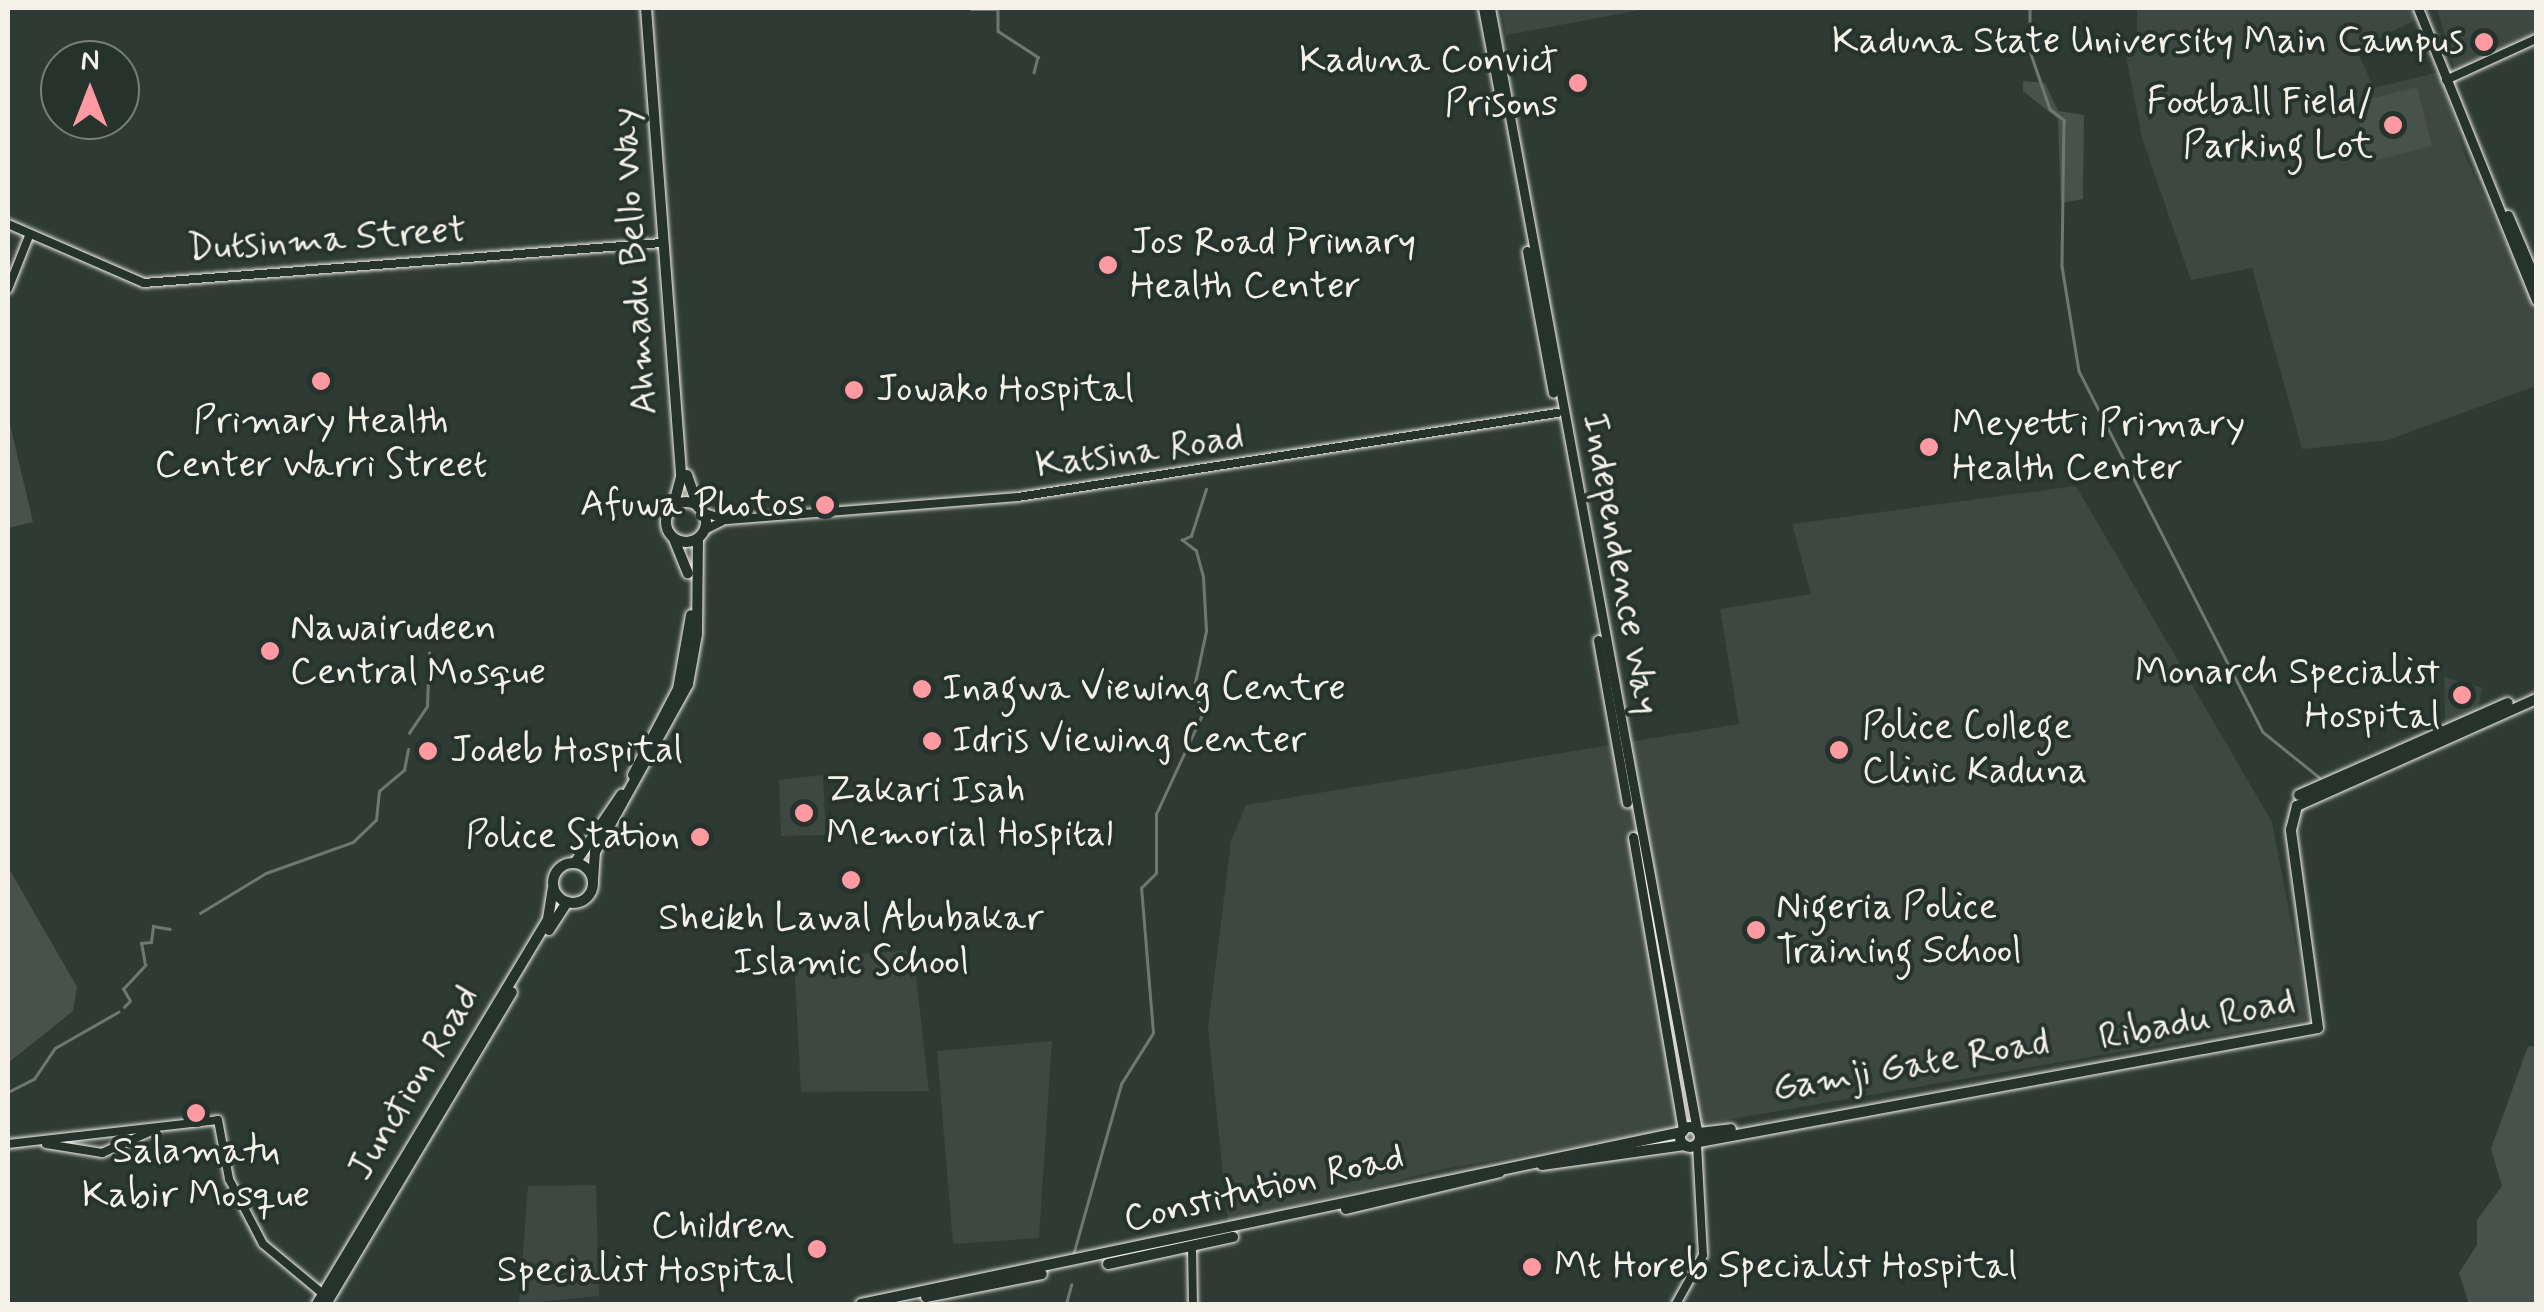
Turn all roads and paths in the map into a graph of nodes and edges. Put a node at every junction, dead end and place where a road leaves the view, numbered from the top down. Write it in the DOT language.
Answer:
graph roads {
  1 [pos="650,8"];
  2 [pos="1486,8"];
  3 [pos="2421,8"];
  4 [pos="2536,40"];
  5 [pos="2448,79"];
  6 [pos="8,224"];
  7 [pos="29,236"];
  8 [pos="662,242"];
  9 [pos="2536,281"];
  10 [pos="8,289"];
  11 [pos="2536,300"];
  12 [pos="1556,412"];
  13 [pos="673,506"];
  14 [pos="701,510"];
  15 [pos="727,520"];
  16 [pos="701,534"];
  17 [pos="674,538"];
  18 [pos="2536,695"];
  19 [pos="575,863"];
  20 [pos="592,880"];
  21 [pos="554,890"];
  22 [pos="567,902"];
  23 [pos="1982,1088"];
  24 [pos="165,1124"];
  25 [pos="1682,1132"];
  26 [pos="1694,1140"];
  27 [pos="36,1143"];
  28 [pos="8,1144"];
  29 [pos="1271,1224"];
  30 [pos="1192,1247"];
  31 [pos="1070,1266"];
  32 [pos="322,1301"];
  33 [pos="861,1304"];
  34 [pos="891,1304"];
  35 [pos="1193,1304"];
  36 [pos="1676,1304"];
  1 -- 8 [label="main road, Ahmadu Bello Way"];
  1 -- 14 [label="main road, Ahmadu Bello Way"];
  2 -- 12 [label="main road, Independence Way"];
  2 -- 26 [label="main road, Independence Way"];
  3 -- 5 [label="main road"];
  4 -- 5 [label="street"];
  5 -- 9 [label="main road"];
  5 -- 11 [label="main road"];
  6 -- 7 [label="street, Dutsinma Street"];
  7 -- 8 [label="street, Dutsinma Street"];
  7 -- 10 [label="street"];
  8 -- 13 [label="main road, Ahmadu Bello Way"];
  12 -- 15 [label="street, Katsina Road"];
  12 -- 25 [label="main road, Independence Way"];
  13 -- 14 [label="main road"];
  13 -- 17 [label="main road, Ahmadu Bello Way"];
  14 -- 15 [label="street, Katsina Road"];
  14 -- 16 [label="main road, Ahmadu Bello Way"];
  15 -- 16 [label="street, Katsina Road"];
  16 -- 17 [label="main road"];
  16 -- 20 [label="main road"];
  17 -- 19 [label="main road"];
  18 -- 23 [label="main road, Gamji Gate Road"];
  18 -- 23 [label="main road, Ribadu Road"];
  19 -- 20 [label="main road"];
  19 -- 21 [label="main road"];
  20 -- 22 [label="main road"];
  21 -- 22 [label="main road"];
  21 -- 32 [label="main road, Junction Road"];
  22 -- 32 [label="main road, Junction Road"];
  23 -- 26 [label="main road, Gamji Gate Road"];
  23 -- 26 [label="main road, Ribadu Road"];
  24 -- 27 [label="street"];
  24 -- 27 [label="street"];
  24 -- 32 [label="street"];
  25 -- 26 [label="main road, Constitution Road"];
  25 -- 29 [label="main road, Constitution Road"];
  26 -- 29 [label="main road, Constitution Road"];
  26 -- 36 [label="street"];
  27 -- 28 [label="street"];
  29 -- 30 [label="main road, Constitution Road"];
  29 -- 31 [label="main road, Constitution Road"];
  30 -- 31 [label="main road, Constitution Road"];
  30 -- 35 [label="street"];
  31 -- 33 [label="main road, Constitution Road"];
  31 -- 34 [label="main road, Constitution Road"];
}
